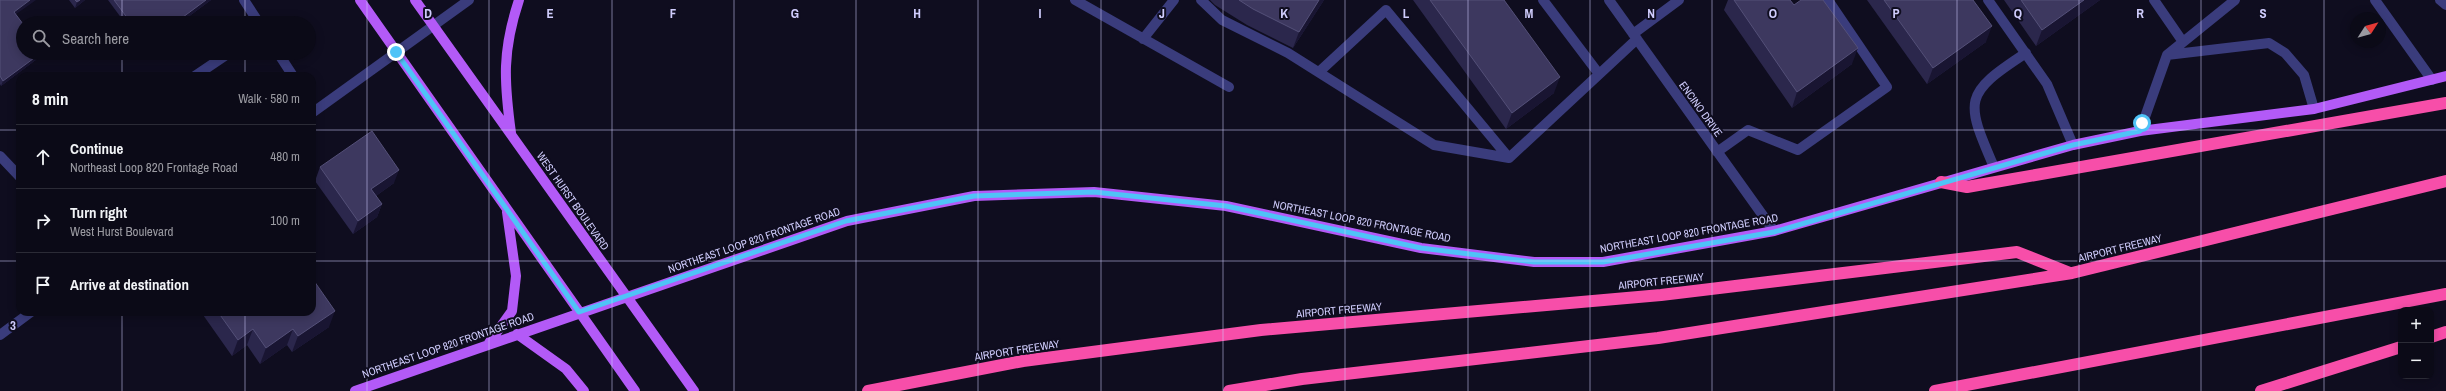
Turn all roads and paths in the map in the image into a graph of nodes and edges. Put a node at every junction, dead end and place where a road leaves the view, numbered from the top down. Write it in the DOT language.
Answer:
graph roads {
  1 [pos="244,0"];
  2 [pos="360,0"];
  3 [pos="415,0"];
  4 [pos="469,0"];
  5 [pos="519,0"];
  6 [pos="1075,0"];
  7 [pos="1174,0"];
  8 [pos="1201,0"];
  9 [pos="1543,0"];
  10 [pos="1609,0"];
  11 [pos="1680,0"];
  12 [pos="1828,0"];
  13 [pos="1988,0"];
  14 [pos="2154,0"];
  15 [pos="2235,0"];
  16 [pos="2375,0"];
  17 [pos="2440,0"];
  18 [pos="2446,5"];
  19 [pos="254,16"];
  20 [pos="433,26"];
  21 [pos="1635,36"];
  22 [pos="1143,39"];
  23 [pos="2183,42"];
  24 [pos="396,52"];
  25 [pos="2026,53"];
  26 [pos="2168,56"];
  27 [pos="219,60"];
  28 [pos="283,60"];
  29 [pos="201,72"];
  30 [pos="290,72"];
  31 [pos="1319,72"];
  32 [pos="1599,74"];
  33 [pos="2446,76"];
  34 [pos="2432,80"];
  35 [pos="1229,87"];
  36 [pos="2446,104"];
  37 [pos="316,108"];
  38 [pos="2314,109"];
  39 [pos="2140,131"];
  40 [pos="511,135"];
  41 [pos="2073,145"];
  42 [pos="1717,152"];
  43 [pos="0,156"];
  44 [pos="1509,158"];
  45 [pos="1994,167"];
  46 [pos="16,173"];
  47 [pos="2446,181"];
  48 [pos="1941,182"];
  49 [pos="507,210"];
  50 [pos="1774,232"];
  51 [pos="2072,273"];
  52 [pos="2446,294"];
  53 [pos="626,296"];
  54 [pos="579,312"];
  55 [pos="26,316"];
  56 [pos="2446,332"];
  57 [pos="517,334"];
  58 [pos="0,335"];
  59 [pos="2434,336"];
  60 [pos="489,343"];
  61 [pos="2398,348"];
  62 [pos="355,391"];
  63 [pos="584,391"];
  64 [pos="635,391"];
  65 [pos="694,391"];
  66 [pos="868,391"];
  67 [pos="1229,391"];
  68 [pos="1935,391"];
  69 [pos="2261,391"];
  1 -- 19 [label="street"];
  2 -- 24 [label="main road"];
  3 -- 20 [label="main road, WEST HURST BOULEVARD"];
  4 -- 20 [label="street"];
  5 -- 40 [label="main road"];
  6 -- 22 [label="street"];
  7 -- 22 [label="street"];
  8 -- 31 [label="street"];
  9 -- 32 [label="street"];
  10 -- 21 [label="street, ENCINO DRIVE"];
  11 -- 21 [label="street"];
  12 -- 42 [label="street"];
  13 -- 25 [label="street"];
  14 -- 23 [label="street"];
  15 -- 23 [label="street"];
  16 -- 34 [label="street"];
  17 -- 18 [label="street"];
  20 -- 24 [label="street"];
  20 -- 40 [label="main road, WEST HURST BOULEVARD"];
  21 -- 32 [label="street"];
  21 -- 42 [label="street, ENCINO DRIVE"];
  22 -- 35 [label="street"];
  23 -- 26 [label="street"];
  24 -- 37 [label="street"];
  24 -- 49 [label="main road"];
  25 -- 41 [label="street"];
  25 -- 45 [label="street"];
  26 -- 38 [label="street"];
  26 -- 39 [label="street"];
  27 -- 29 [label="street"];
  28 -- 30 [label="street"];
  31 -- 44 [label="street"];
  31 -- 44 [label="street"];
  32 -- 44 [label="street"];
  33 -- 34 [label="main road, NORTHEAST LOOP 820 FRONTAGE ROAD"];
  34 -- 38 [label="main road, NORTHEAST LOOP 820 FRONTAGE ROAD"];
  36 -- 48 [label="highway"];
  38 -- 39 [label="main road, NORTHEAST LOOP 820 FRONTAGE ROAD"];
  39 -- 41 [label="main road, NORTHEAST LOOP 820 FRONTAGE ROAD"];
  40 -- 53 [label="main road, WEST HURST BOULEVARD"];
  41 -- 45 [label="main road, NORTHEAST LOOP 820 FRONTAGE ROAD"];
  42 -- 50 [label="street, ENCINO DRIVE"];
  43 -- 46 [label="street"];
  45 -- 48 [label="main road, NORTHEAST LOOP 820 FRONTAGE ROAD"];
  47 -- 51 [label="highway, AIRPORT FREEWAY"];
  48 -- 50 [label="main road, NORTHEAST LOOP 820 FRONTAGE ROAD"];
  49 -- 54 [label="main road"];
  49 -- 60 [label="main road"];
  50 -- 53 [label="main road, NORTHEAST LOOP 820 FRONTAGE ROAD"];
  51 -- 66 [label="highway, AIRPORT FREEWAY"];
  51 -- 67 [label="highway"];
  52 -- 68 [label="highway"];
  53 -- 54 [label="main road, NORTHEAST LOOP 820 FRONTAGE ROAD"];
  53 -- 65 [label="main road, WEST HURST BOULEVARD"];
  54 -- 57 [label="main road, NORTHEAST LOOP 820 FRONTAGE ROAD"];
  54 -- 64 [label="main road"];
  55 -- 58 [label="street"];
  56 -- 59 [label="highway"];
  57 -- 60 [label="main road, NORTHEAST LOOP 820 FRONTAGE ROAD"];
  57 -- 63 [label="main road"];
  60 -- 62 [label="main road, NORTHEAST LOOP 820 FRONTAGE ROAD"];
  61 -- 69 [label="highway"];
}
